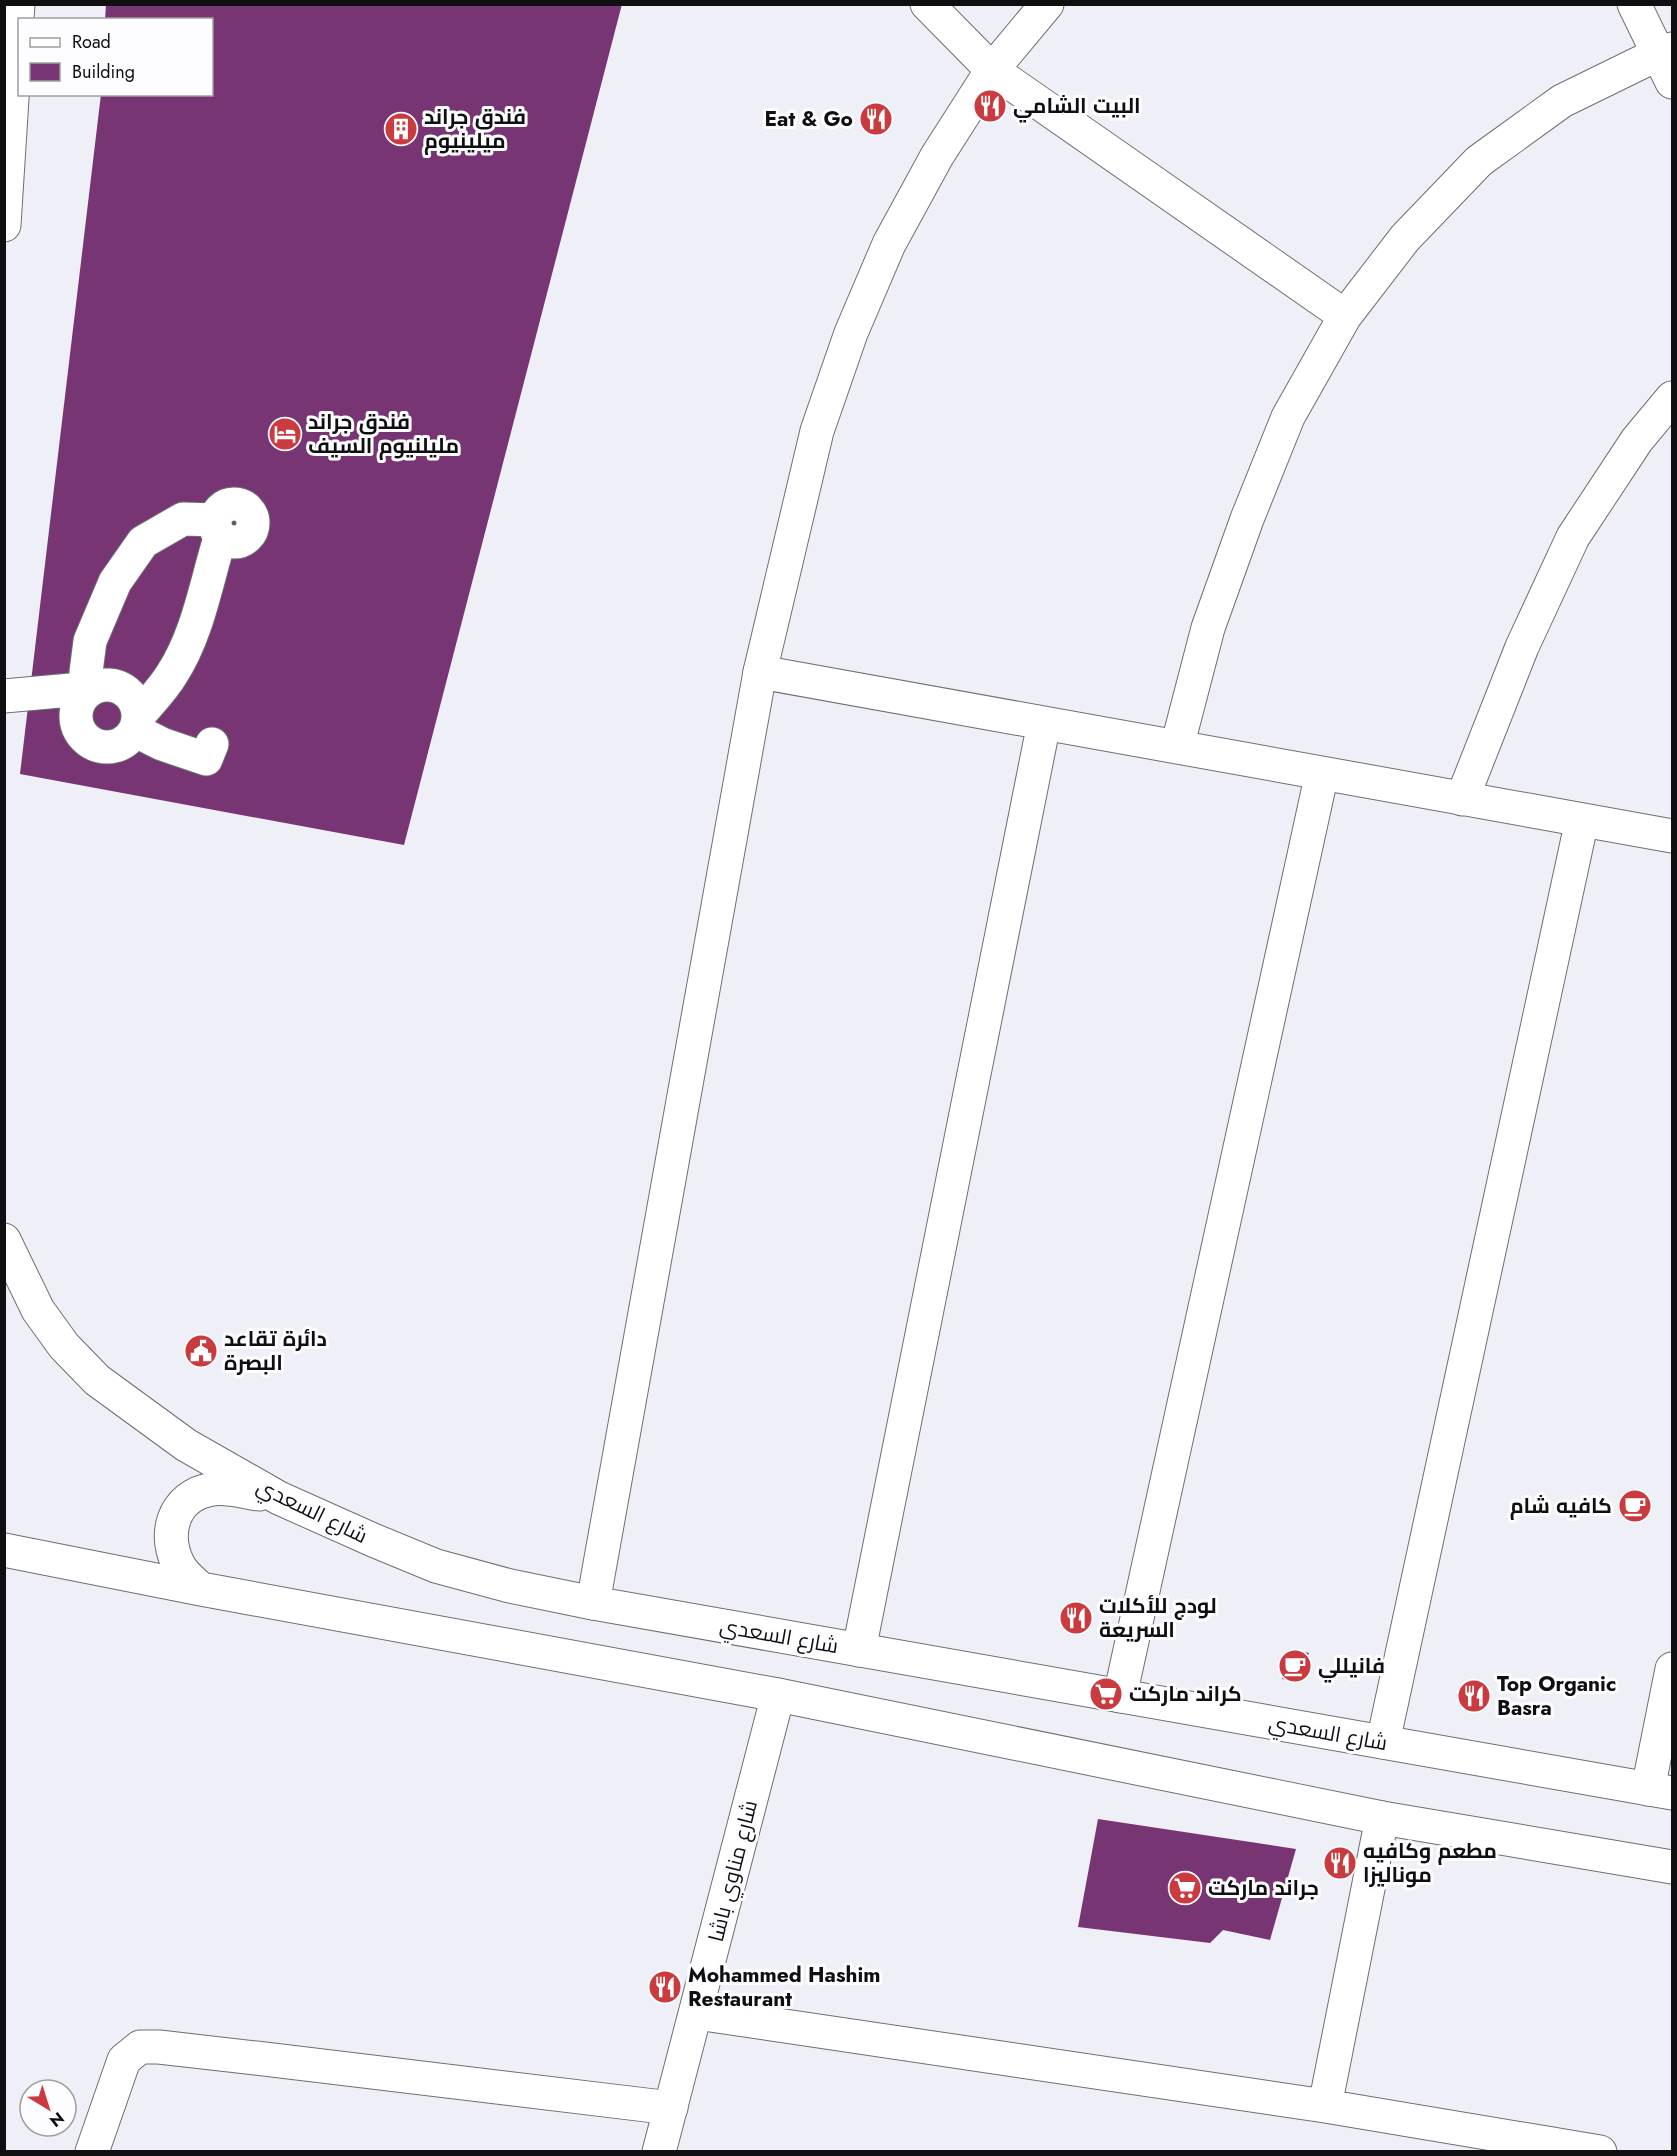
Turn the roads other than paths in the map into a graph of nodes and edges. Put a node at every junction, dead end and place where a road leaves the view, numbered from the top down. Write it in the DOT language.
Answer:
graph roads {
  1 [pos="18,4"];
  2 [pos="927,4"];
  3 [pos="1047,4"];
  4 [pos="1634,4"];
  5 [pos="1665,51"];
  6 [pos="992,70"];
  7 [pos="1672,82"];
  8 [pos="5,210"];
  9 [pos="1345,316"];
  10 [pos="1672,398"];
  11 [pos="760,672"];
  12 [pos="86,693"];
  13 [pos="4,696"];
  14 [pos="138,722"];
  15 [pos="1044,723"];
  16 [pos="212,744"];
  17 [pos="1177,747"];
  18 [pos="1322,773"];
  19 [pos="1462,799"];
  20 [pos="1582,820"];
  21 [pos="1672,836"];
  22 [pos="4,1240"];
  23 [pos="279,1498"];
  24 [pos="4,1550"];
  25 [pos="201,1589"];
  26 [pos="592,1603"];
  27 [pos="859,1650"];
  28 [pos="1672,1669"];
  29 [pos="778,1695"];
  30 [pos="1120,1696"];
  31 [pos="1383,1742"];
  32 [pos="1660,1791"];
  33 [pos="1382,1818"];
  34 [pos="1672,1867"];
  35 [pos="697,2013"];
  36 [pos="1324,2106"];
  37 [pos="671,2108"];
  38 [pos="92,2151"];
  39 [pos="659,2151"];
  40 [pos="1600,2151"];
  1 -- 8 [label="street"];
  2 -- 6 [label="street"];
  3 -- 6 [label="street"];
  4 -- 5 [label="street"];
  5 -- 7 [label="street"];
  5 -- 9 [label="street"];
  6 -- 9 [label="street"];
  6 -- 11 [label="street"];
  9 -- 17 [label="street"];
  10 -- 19 [label="street"];
  11 -- 15 [label="street"];
  11 -- 26 [label="street"];
  12 -- 13 [label="street"];
  12 -- 14 [label="street"];
  12 -- 14 [label="street"];
  12 -- 14 [label="street"];
  14 -- 16 [label="street"];
  15 -- 17 [label="street"];
  15 -- 27 [label="street"];
  17 -- 18 [label="street"];
  18 -- 19 [label="street"];
  18 -- 30 [label="street"];
  19 -- 20 [label="street"];
  20 -- 21 [label="street"];
  20 -- 31 [label="street"];
  22 -- 23 [label="street, شارع السعدي"];
  23 -- 25 [label="street"];
  23 -- 26 [label="street, شارع السعدي"];
  24 -- 25 [label="street"];
  25 -- 29 [label="street"];
  26 -- 27 [label="street, شارع السعدي"];
  27 -- 30 [label="street, شارع السعدي"];
  28 -- 32 [label="street"];
  29 -- 33 [label="street"];
  29 -- 35 [label="street, شارع مناوي باشا"];
  30 -- 31 [label="street, شارع السعدي"];
  31 -- 32 [label="street, شارع السعدي"];
  33 -- 34 [label="street"];
  33 -- 36 [label="street"];
  35 -- 36 [label="street"];
  35 -- 37 [label="street, شارع مناوي باشا"];
  36 -- 40 [label="street"];
  37 -- 38 [label="street"];
  37 -- 39 [label="street, شارع مناوي باشا"];
}
